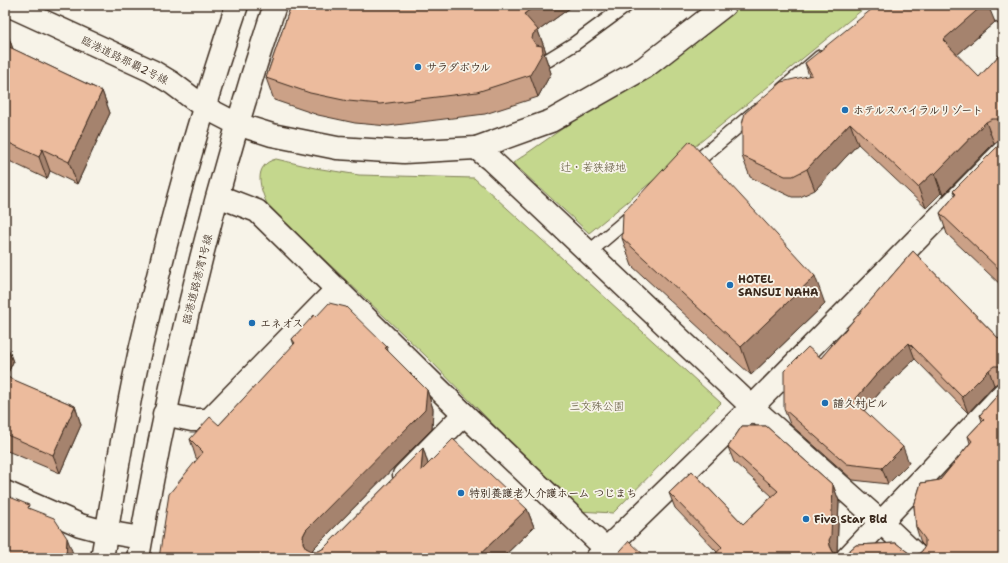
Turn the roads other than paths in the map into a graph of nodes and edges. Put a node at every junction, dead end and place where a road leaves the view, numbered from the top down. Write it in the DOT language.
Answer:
graph roads {
  1 [pos="8,5"];
  2 [pos="237,5"];
  3 [pos="275,5"];
  4 [pos="627,5"];
  5 [pos="725,5"];
  6 [pos="995,5"];
  7 [pos="1003,13"];
  8 [pos="828,51"];
  9 [pos="548,60"];
  10 [pos="204,107"];
  11 [pos="237,124"];
  12 [pos="476,148"];
  13 [pos="1003,152"];
  14 [pos="678,177"];
  15 [pos="218,196"];
  16 [pos="648,203"];
  17 [pos="588,253"];
  18 [pos="337,289"];
  19 [pos="1003,394"];
  20 [pos="752,407"];
  21 [pos="164,414"];
  22 [pos="464,414"];
  23 [pos="5,492"];
  24 [pos="387,492"];
  25 [pos="881,522"];
  26 [pos="106,532"];
  27 [pos="140,548"];
  28 [pos="601,553"];
  29 [pos="102,558"];
  30 [pos="847,558"];
  31 [pos="919,558"];
  1 -- 10 [label="street, 臨港道路那覇2号線"];
  2 -- 10 [label="street"];
  3 -- 11 [label="street, 臨港道路港湾1号線"];
  4 -- 9 [label="lane"];
  5 -- 12 [label="street, 臨港道路那覇2号線"];
  6 -- 7 [label="street"];
  8 -- 14 [label="lane"];
  10 -- 11 [label="street, 臨港道路那覇2号線"];
  10 -- 26 [label="street"];
  11 -- 12 [label="street, 臨港道路那覇2号線"];
  11 -- 15 [label="street, 臨港道路港湾1号線"];
  12 -- 17 [label="street"];
  13 -- 20 [label="street"];
  15 -- 18 [label="street"];
  15 -- 21 [label="street, 臨港道路港湾1号線"];
  16 -- 17 [label="lane"];
  17 -- 20 [label="street"];
  18 -- 21 [label="street"];
  18 -- 22 [label="street"];
  19 -- 25 [label="street"];
  20 -- 25 [label="street"];
  20 -- 28 [label="street"];
  21 -- 27 [label="street, 臨港道路港湾1号線"];
  22 -- 24 [label="street"];
  22 -- 28 [label="street"];
  23 -- 26 [label="street"];
  25 -- 30 [label="street"];
  25 -- 31 [label="street"];
  26 -- 27 [label="street"];
  26 -- 29 [label="street"];
}
